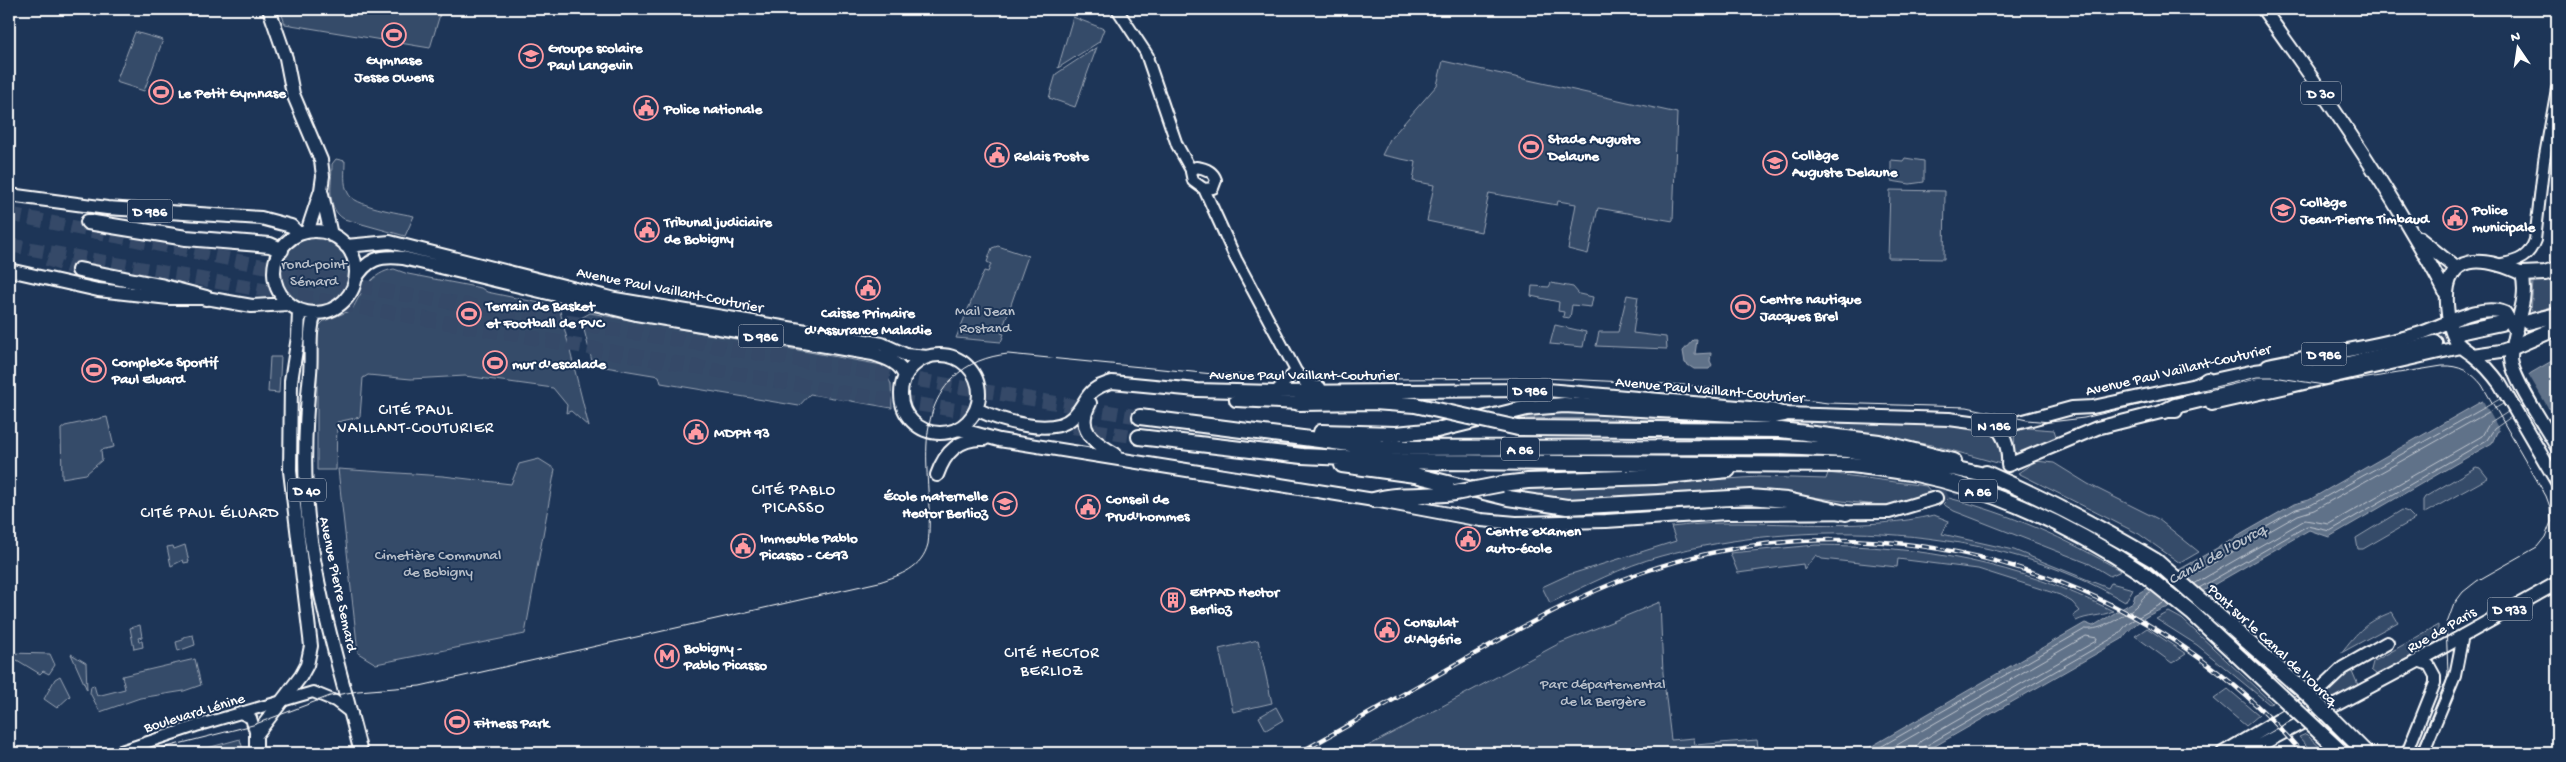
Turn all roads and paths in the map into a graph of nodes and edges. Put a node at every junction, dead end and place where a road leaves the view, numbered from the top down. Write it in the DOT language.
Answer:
graph roads {
  1 [pos="268,9"];
  2 [pos="1117,9"];
  3 [pos="2263,9"];
  4 [pos="2557,89"];
  5 [pos="1194,169"];
  6 [pos="1207,189"];
  7 [pos="321,190"];
  8 [pos="9,195"];
  9 [pos="88,222"];
  10 [pos="303,233"];
  11 [pos="2413,233"];
  12 [pos="332,235"];
  13 [pos="346,246"];
  14 [pos="281,250"];
  15 [pos="2522,259"];
  16 [pos="2502,264"];
  17 [pos="2456,268"];
  18 [pos="2557,269"];
  19 [pos="9,270"];
  20 [pos="80,270"];
  21 [pos="2522,274"];
  22 [pos="355,280"];
  23 [pos="2446,294"];
  24 [pos="206,298"];
  25 [pos="294,307"];
  26 [pos="2557,308"];
  27 [pos="315,313"];
  28 [pos="2557,315"];
  29 [pos="2448,320"];
  30 [pos="2507,328"];
  31 [pos="2557,328"];
  32 [pos="2461,339"];
  33 [pos="2513,346"];
  34 [pos="2473,355"];
  35 [pos="928,357"];
  36 [pos="1296,371"];
  37 [pos="905,377"];
  38 [pos="2200,384"];
  39 [pos="1146,386"];
  40 [pos="1224,391"];
  41 [pos="1275,392"];
  42 [pos="1363,392"];
  43 [pos="1301,399"];
  44 [pos="976,409"];
  45 [pos="2165,411"];
  46 [pos="1784,414"];
  47 [pos="1140,417"];
  48 [pos="1994,425"];
  49 [pos="959,429"];
  50 [pos="1269,433"];
  51 [pos="1138,437"];
  52 [pos="999,440"];
  53 [pos="2557,447"];
  54 [pos="1302,456"];
  55 [pos="1120,458"];
  56 [pos="1797,463"];
  57 [pos="937,475"];
  58 [pos="1994,477"];
  59 [pos="2557,482"];
  60 [pos="1936,498"];
  61 [pos="1374,500"];
  62 [pos="1846,513"];
  63 [pos="2557,583"];
  64 [pos="2463,635"];
  65 [pos="2387,643"];
  66 [pos="2418,661"];
  67 [pos="282,700"];
  68 [pos="240,713"];
  69 [pos="352,714"];
  70 [pos="256,735"];
  71 [pos="115,753"];
  72 [pos="256,753"];
  73 [pos="361,753"];
  74 [pos="2223,753"];
  75 [pos="2245,753"];
  76 [pos="2342,753"];
  77 [pos="2366,753"];
  78 [pos="2407,753"];
  79 [pos="2423,753"];
  1 -- 7 [label="main road"];
  2 -- 5 [label="street"];
  3 -- 11 [label="main road, D 30"];
  4 -- 15 [label="street"];
  5 -- 6 [label="street"];
  5 -- 6 [label="street"];
  6 -- 36 [label="street"];
  7 -- 10 [label="main road"];
  7 -- 12 [label="main road"];
  8 -- 10 [label="main road, D 986"];
  9 -- 14 [label="highway"];
  10 -- 12 [label="main road"];
  10 -- 14 [label="main road"];
  11 -- 17 [label="main road, D 30"];
  11 -- 23 [label="main road, D 30"];
  12 -- 13 [label="main road"];
  13 -- 22 [label="main road"];
  13 -- 35 [label="main road, Avenue Paul Vaillant-Couturier / D 986"];
  14 -- 25 [label="main road"];
  15 -- 16 [label="street"];
  15 -- 21 [label="street"];
  16 -- 17 [label="main road"];
  16 -- 21 [label="main road"];
  17 -- 23 [label="main road"];
  18 -- 21 [label="highway"];
  19 -- 24 [label="main road"];
  20 -- 24 [label="highway"];
  21 -- 30 [label="main road"];
  22 -- 27 [label="main road"];
  22 -- 37 [label="main road, Avenue Paul Vaillant-Couturier / D 986"];
  23 -- 29 [label="main road"];
  24 -- 25 [label="main road"];
  25 -- 27 [label="main road"];
  25 -- 67 [label="main road, Avenue Pierre Semard / D 40"];
  26 -- 28 [label="highway"];
  27 -- 69 [label="main road, Avenue Pierre Semard / D 40"];
  29 -- 30 [label="main road, D 986"];
  29 -- 32 [label="main road"];
  29 -- 38 [label="main road, Avenue Paul Vaillant-Couturier / D 986"];
  30 -- 32 [label="highway"];
  30 -- 33 [label="main road"];
  31 -- 33 [label="highway"];
  32 -- 34 [label="main road"];
  32 -- 45 [label="main road, D 986"];
  33 -- 34 [label="main road"];
  33 -- 53 [label="main road"];
  34 -- 59 [label="main road"];
  35 -- 37 [label="main road"];
  35 -- 44 [label="main road, Avenue Paul Vaillant-Couturier"];
  36 -- 41 [label="street"];
  36 -- 42 [label="street"];
  36 -- 43 [label="street"];
  37 -- 49 [label="main road"];
  38 -- 45 [label="highway"];
  38 -- 48 [label="main road, Avenue Paul Vaillant-Couturier / N 186"];
  39 -- 40 [label="main road, Avenue Paul Vaillant-Couturier / D 986"];
  39 -- 44 [label="main road, Avenue Paul Vaillant-Couturier / D 986"];
  39 -- 55 [label="main road"];
  40 -- 41 [label="main road, Avenue Paul Vaillant-Couturier / D 986"];
  40 -- 43 [label="main road"];
  41 -- 43 [label="main road, Avenue Paul Vaillant-Couturier / D 986"];
  42 -- 43 [label="main road, Avenue Paul Vaillant-Couturier / D 986"];
  42 -- 46 [label="main road, Avenue Paul Vaillant-Couturier / D 986"];
  43 -- 58 [label="highway, bridge"];
  44 -- 49 [label="main road"];
  45 -- 48 [label="main road"];
  46 -- 48 [label="main road, Avenue Paul Vaillant-Couturier / N 186"];
  46 -- 50 [label="highway"];
  47 -- 50 [label="highway, A 86"];
  49 -- 52 [label="main road"];
  50 -- 58 [label="highway, A 86"];
  51 -- 54 [label="highway, A 86"];
  52 -- 55 [label="main road"];
  52 -- 57 [label="main road"];
  54 -- 56 [label="highway, A 86"];
  54 -- 62 [label="highway"];
  55 -- 61 [label="main road"];
  56 -- 61 [label="highway, bridge"];
  56 -- 76 [label="highway, Pont sur le Canal de l'Ourcq / A 86, bridge"];
  58 -- 77 [label="highway, Pont sur le Canal de l'Ourcq / A 86, bridge"];
  60 -- 62 [label="main road"];
  61 -- 62 [label="main road"];
  63 -- 64 [label="main road, Rue de Paris / D 933"];
  64 -- 66 [label="main road, Rue de Paris / D 933"];
  64 -- 79 [label="street"];
  65 -- 74 [label="main road, Rue de Paris"];
  66 -- 75 [label="main road, Rue de Paris / D 933"];
  66 -- 78 [label="street"];
  67 -- 68 [label="street, Boulevard Lénine"];
  67 -- 69 [label="street, Boulevard Lénine"];
  67 -- 70 [label="main road, Avenue Pierre Semard"];
  68 -- 70 [label="street"];
  68 -- 71 [label="street, Boulevard Lénine"];
  69 -- 73 [label="main road, D 40"];
  70 -- 72 [label="main road"];
}
